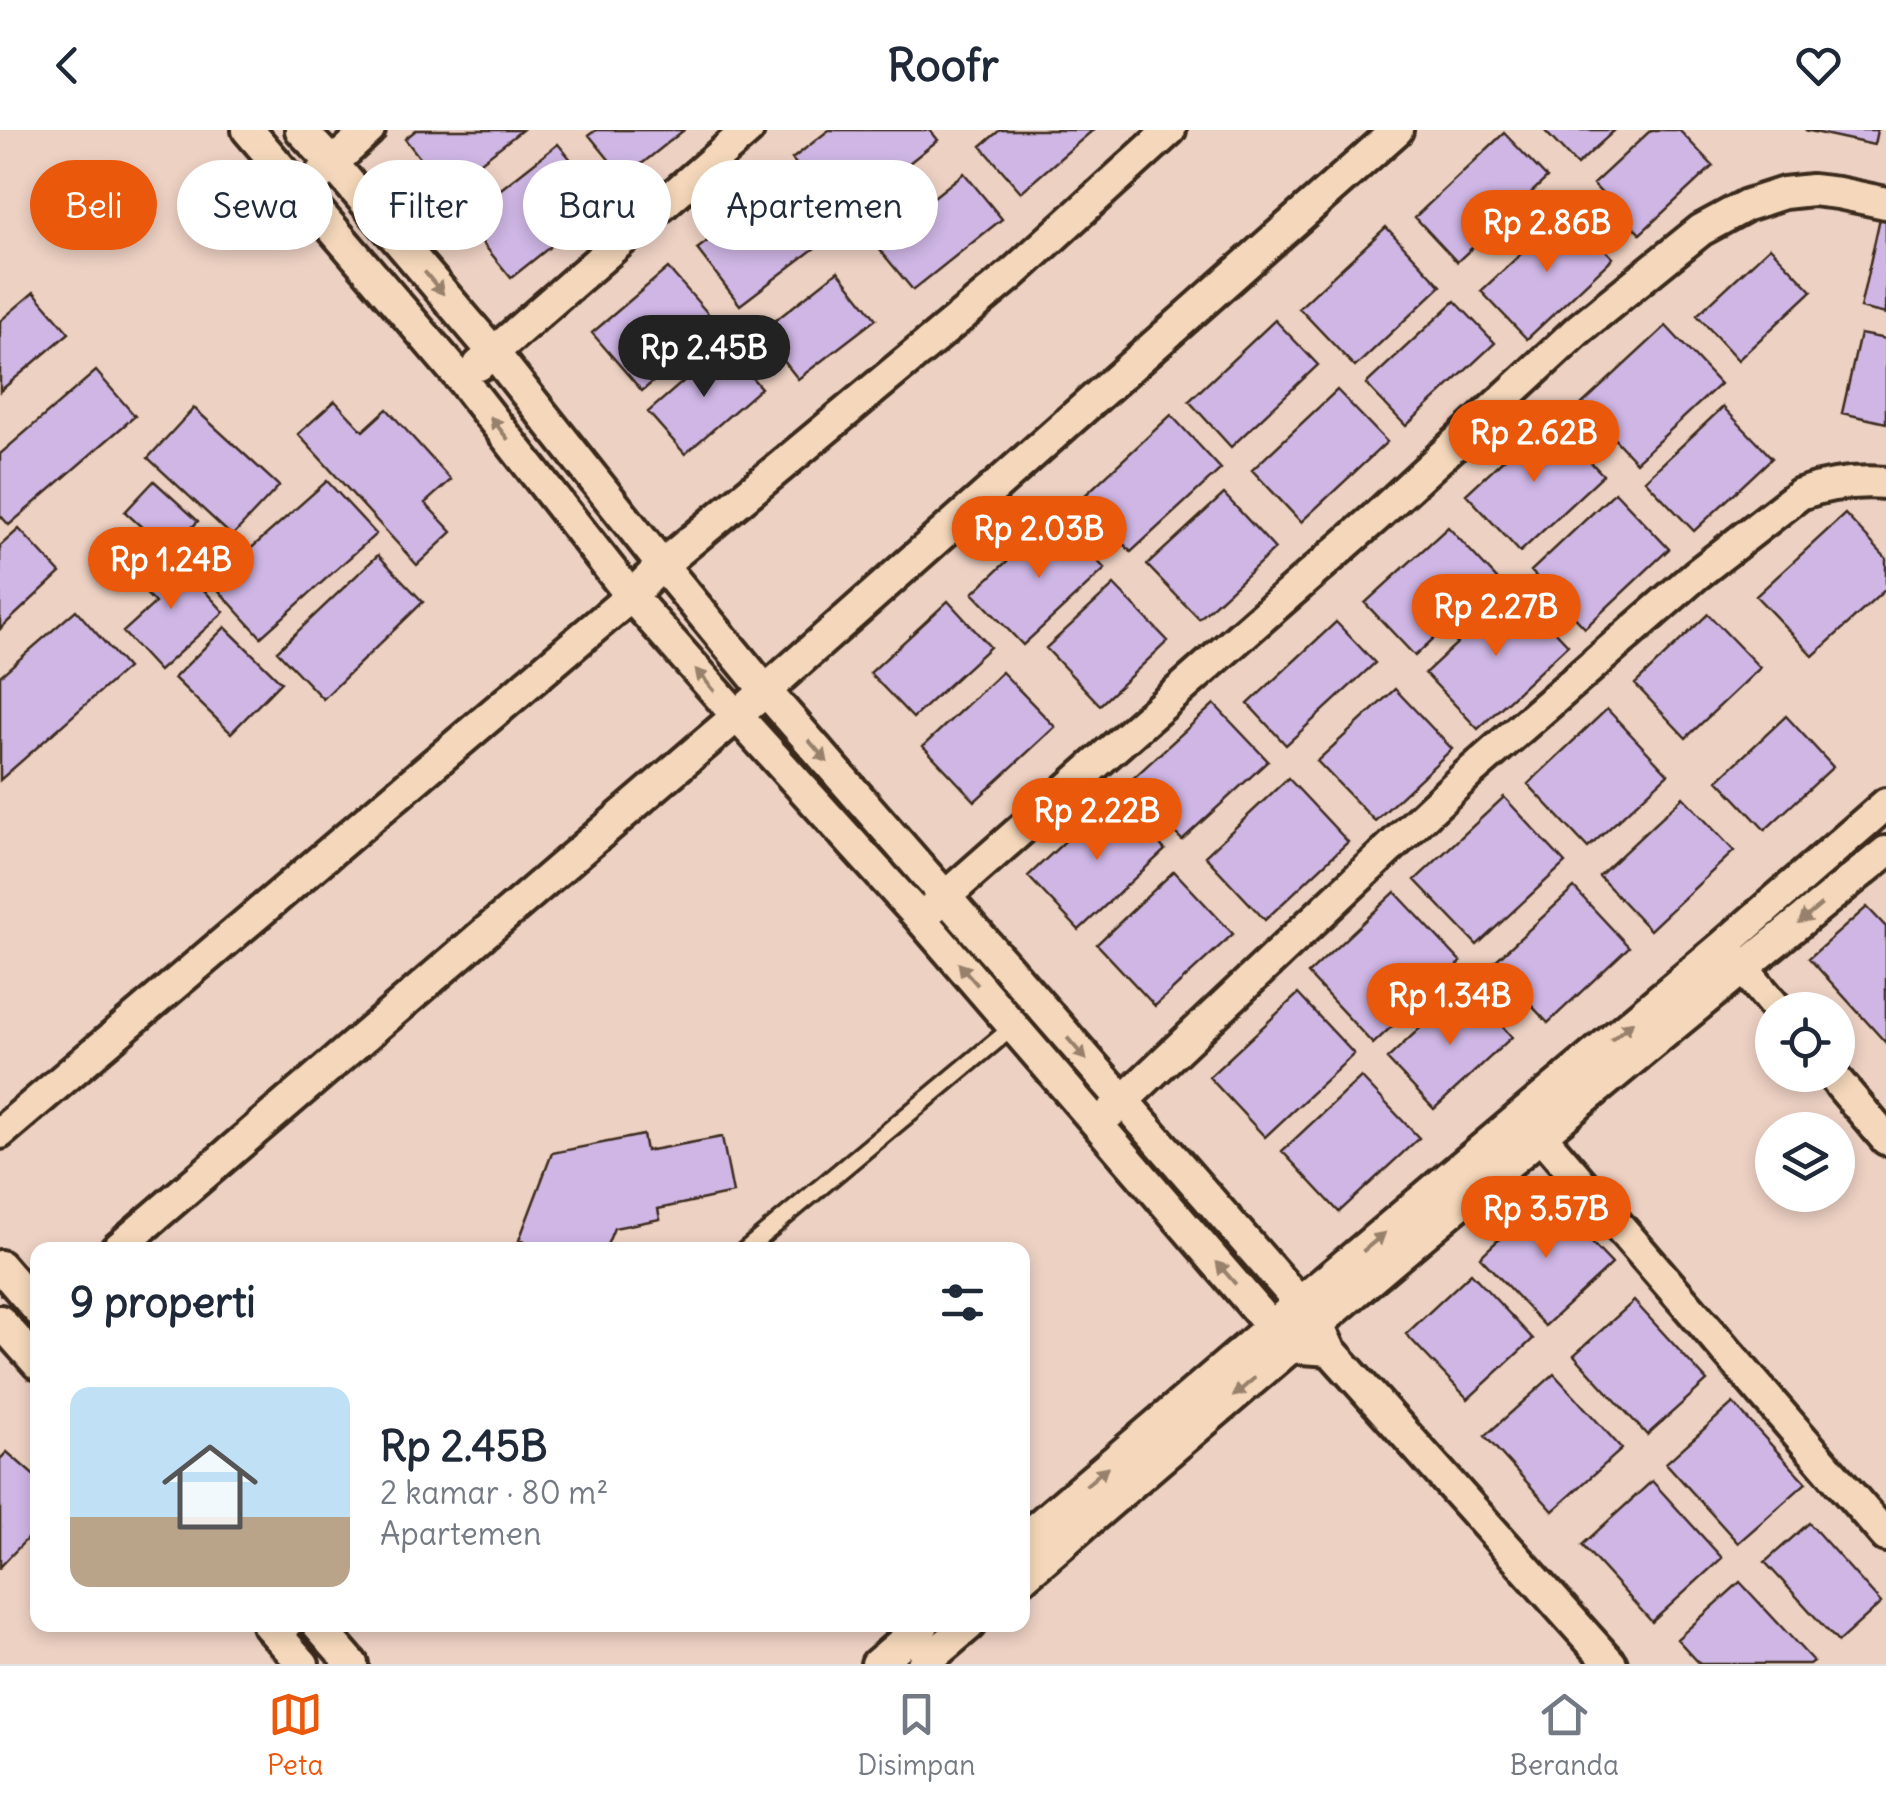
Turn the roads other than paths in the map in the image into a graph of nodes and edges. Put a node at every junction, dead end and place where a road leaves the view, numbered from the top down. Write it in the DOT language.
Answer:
graph roads {
  1 [pos="248,130"];
  2 [pos="302,130"];
  3 [pos="370,130"];
  4 [pos="748,130"];
  5 [pos="1170,130"];
  6 [pos="1397,130"];
  7 [pos="275,160"];
  8 [pos="329,160"];
  9 [pos="333,164"];
  10 [pos="1886,203"];
  11 [pos="333,228"];
  12 [pos="494,353"];
  13 [pos="462,380"];
  14 [pos="1886,483"];
  15 [pos="662,565"];
  16 [pos="631,596"];
  17 [pos="765,690"];
  18 [pos="737,716"];
  19 [pos="1886,804"];
  20 [pos="1886,852"];
  21 [pos="944,897"];
  22 [pos="920,918"];
  23 [pos="1733,956"];
  24 [pos="1763,992"];
  25 [pos="1013,1027"];
  26 [pos="1846,1092"];
  27 [pos="1123,1102"];
  28 [pos="1097,1125"];
  29 [pos="1533,1126"];
  30 [pos="0,1134"];
  31 [pos="1886,1140"];
  32 [pos="125,1242"];
  33 [pos="755,1242"];
  34 [pos="0,1266"];
  35 [pos="30,1301"];
  36 [pos="1316,1326"];
  37 [pos="13,1332"];
  38 [pos="1281,1336"];
  39 [pos="30,1354"];
  40 [pos="1030,1534"];
  41 [pos="1886,1536"];
  42 [pos="1030,1571"];
  43 [pos="283,1632"];
  44 [pos="324,1632"];
  45 [pos="915,1632"];
  46 [pos="960,1632"];
  47 [pos="304,1664"];
  48 [pos="352,1664"];
  49 [pos="877,1664"];
  50 [pos="924,1664"];
  51 [pos="1611,1664"];
  1 -- 7 [label="street"];
  2 -- 8 [label="street"];
  3 -- 9 [label="street"];
  4 -- 12 [label="street"];
  5 -- 15 [label="street"];
  6 -- 17 [label="street"];
  9 -- 12 [label="street, one-way"];
  10 -- 21 [label="street"];
  11 -- 13 [label="street"];
  12 -- 13 [label="street"];
  12 -- 15 [label="street"];
  16 -- 13 [label="street, one-way"];
  14 -- 27 [label="street"];
  15 -- 16 [label="street"];
  15 -- 17 [label="street"];
  18 -- 16 [label="street, one-way"];
  16 -- 30 [label="street"];
  17 -- 18 [label="street"];
  17 -- 21 [label="street, one-way"];
  18 -- 22 [label="street"];
  18 -- 32 [label="street"];
  19 -- 23 [label="street"];
  20 -- 23 [label="street, one-way"];
  21 -- 22 [label="street"];
  21 -- 27 [label="street, one-way"];
  25 -- 22 [label="street, one-way"];
  23 -- 24 [label="street"];
  23 -- 29 [label="street"];
  25 -- 28 [label="street"];
  25 -- 33 [label="lane"];
  26 -- 31 [label="street"];
  27 -- 28 [label="street"];
  27 -- 36 [label="street"];
  38 -- 28 [label="street, one-way"];
  29 -- 36 [label="street"];
  29 -- 41 [label="street"];
  34 -- 35 [label="street"];
  36 -- 38 [label="street"];
  36 -- 38 [label="street"];
  36 -- 51 [label="street"];
  37 -- 39 [label="street"];
  40 -- 38 [label="street, one-way"];
  38 -- 42 [label="street, one-way"];
  43 -- 47 [label="street"];
  44 -- 48 [label="street"];
  45 -- 49 [label="street"];
  46 -- 50 [label="street"];
}
